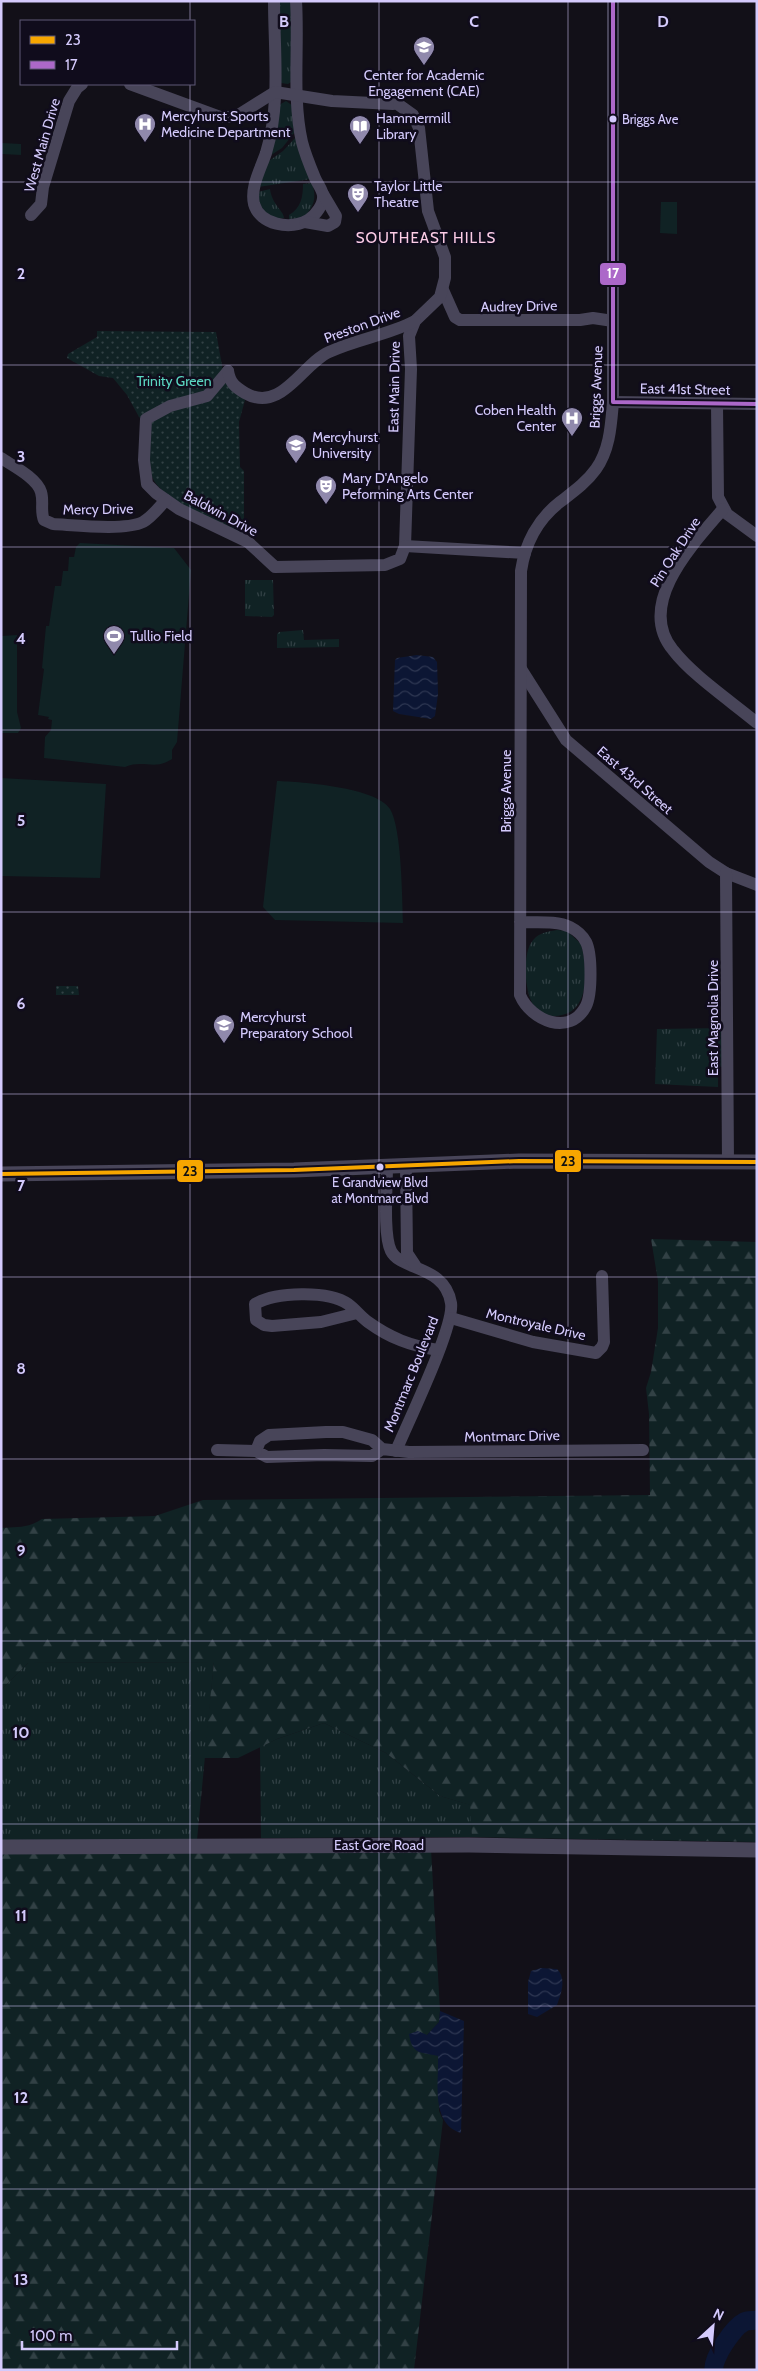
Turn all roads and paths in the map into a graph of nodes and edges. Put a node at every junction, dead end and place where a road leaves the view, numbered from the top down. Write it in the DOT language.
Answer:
graph roads {
  1 [pos="274,1"];
  2 [pos="296,1"];
  3 [pos="613,1"];
  4 [pos="81,85"];
  5 [pos="133,85"];
  6 [pos="274,92"];
  7 [pos="298,94"];
  8 [pos="323,194"];
  9 [pos="31,215"];
  10 [pos="305,222"];
  11 [pos="443,290"];
  12 [pos="415,321"];
  13 [pos="613,321"];
  14 [pos="228,370"];
  15 [pos="613,402"];
  16 [pos="757,404"];
  17 [pos="717,405"];
  18 [pos="1,458"];
  19 [pos="166,500"];
  20 [pos="723,509"];
  21 [pos="757,536"];
  22 [pos="405,546"];
  23 [pos="525,554"];
  24 [pos="522,669"];
  25 [pos="757,723"];
  26 [pos="726,873"];
  27 [pos="757,886"];
  28 [pos="520,922"];
  29 [pos="728,1162"];
  30 [pos="757,1162"];
  31 [pos="406,1167"];
  32 [pos="387,1168"];
  33 [pos="1,1174"];
  34 [pos="415,1265"];
  35 [pos="602,1276"];
  36 [pos="357,1313"];
  37 [pos="451,1318"];
  38 [pos="438,1350"];
  39 [pos="382,1449"];
  40 [pos="217,1450"];
  41 [pos="643,1450"];
  42 [pos="256,1451"];
  43 [pos="396,1451"];
  44 [pos="1,1847"];
  45 [pos="757,1850"];
  1 -- 6 [label="street"];
  2 -- 7 [label="street"];
  3 -- 13 [label="street, Briggs Avenue"];
  4 -- 9 [label="street, West Main Drive"];
  5 -- 6 [label="street"];
  6 -- 7 [label="street"];
  6 -- 10 [label="street"];
  7 -- 8 [label="street"];
  7 -- 11 [label="street"];
  8 -- 10 [label="street"];
  8 -- 10 [label="street"];
  11 -- 12 [label="street"];
  11 -- 13 [label="street, Audrey Drive"];
  12 -- 14 [label="street, Preston Drive"];
  12 -- 22 [label="street, East Main Drive"];
  13 -- 15 [label="street, Briggs Avenue"];
  14 -- 19 [label="street, Baldwin Drive"];
  15 -- 17 [label="street, East 41st Street"];
  15 -- 23 [label="street, Briggs Avenue"];
  16 -- 17 [label="street, East 41st Street"];
  17 -- 20 [label="street"];
  18 -- 19 [label="street, Mercy Drive"];
  19 -- 22 [label="street, Baldwin Drive"];
  20 -- 21 [label="street"];
  20 -- 25 [label="street, Pin Oak Drive"];
  22 -- 23 [label="street"];
  23 -- 24 [label="street, Briggs Avenue"];
  24 -- 26 [label="street, East 43rd Street"];
  24 -- 28 [label="street, Briggs Avenue"];
  26 -- 27 [label="street, East 43rd Street"];
  26 -- 29 [label="street, East Magnolia Drive"];
  28 -- 28 [label="street, Briggs Avenue"];
  29 -- 30 [label="street"];
  29 -- 31 [label="street"];
  31 -- 32 [label="street"];
  31 -- 34 [label="street"];
  32 -- 33 [label="street"];
  32 -- 34 [label="street, Montmarc Boulevard"];
  34 -- 37 [label="street, Montmarc Boulevard"];
  35 -- 37 [label="street, Montroyale Drive"];
  36 -- 36 [label="street"];
  36 -- 38 [label="street"];
  37 -- 38 [label="street, Montmarc Boulevard"];
  38 -- 43 [label="street, Montmarc Boulevard"];
  39 -- 42 [label="street, Montmarc Drive"];
  39 -- 42 [label="street, Montmarc Drive"];
  39 -- 43 [label="street, Montmarc Drive"];
  40 -- 42 [label="street, Montmarc Drive"];
  41 -- 43 [label="street, Montmarc Drive"];
  44 -- 45 [label="street, East Gore Road"];
}
